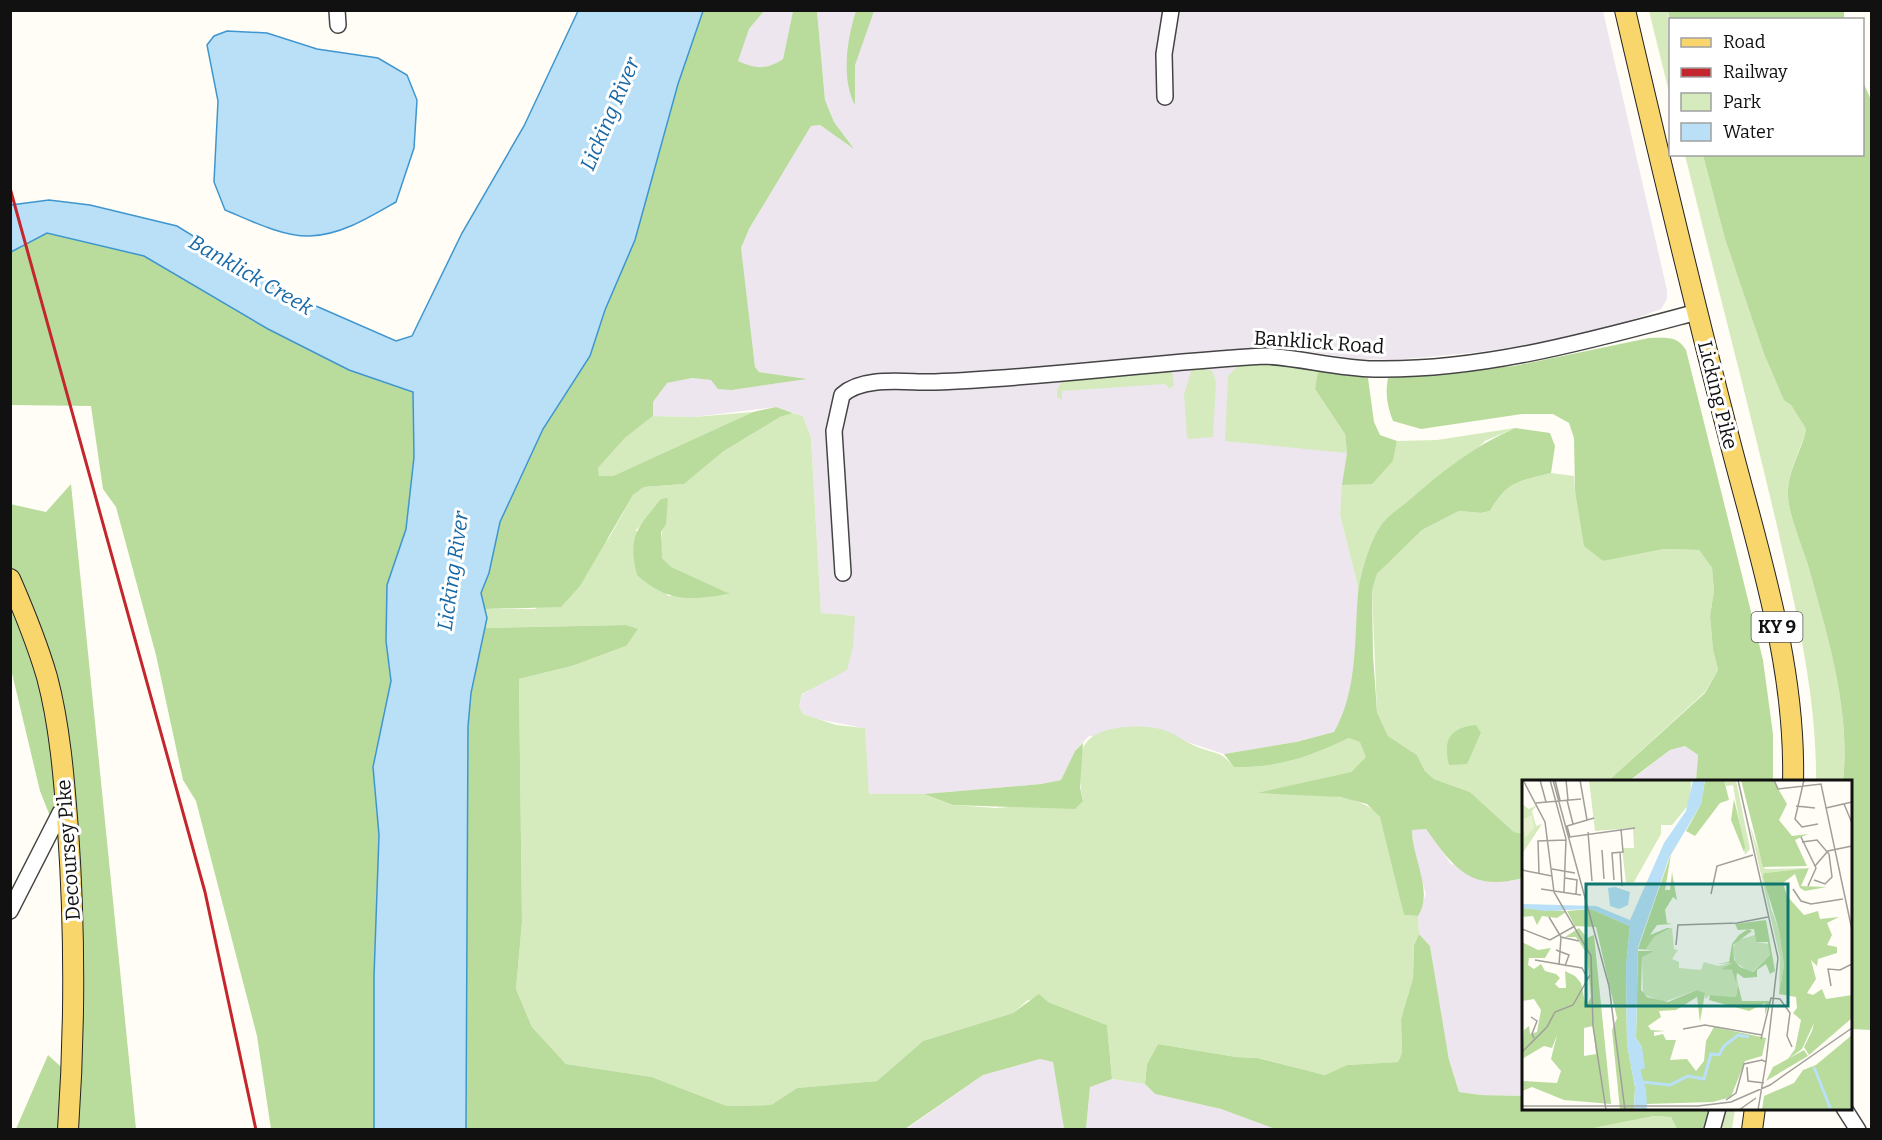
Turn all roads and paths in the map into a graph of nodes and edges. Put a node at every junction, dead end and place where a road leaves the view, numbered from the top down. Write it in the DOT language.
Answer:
graph roads {
  1 [pos="1171,10"];
  2 [pos="1625,10"];
  3 [pos="1165,97"];
  4 [pos="1697,312"];
  5 [pos="843,573"];
  6 [pos="10,579"];
  7 [pos="1793,780"];
  8 [pos="66,808"];
  9 [pos="15,889"];
  10 [pos="10,911"];
  11 [pos="1717,1110"];
  12 [pos="1755,1110"];
  13 [pos="1845,1110"];
  14 [pos="68,1130"];
  15 [pos="1712,1130"];
  16 [pos="1752,1130"];
  17 [pos="1858,1130"];
  1 -- 3 [label="street"];
  2 -- 4 [label="main road, Licking Pike / KY 9"];
  4 -- 5 [label="street, Banklick Road"];
  4 -- 7 [label="main road, Licking Pike / KY 9"];
  6 -- 8 [label="main road, Decoursey Pike"];
  8 -- 9 [label="street"];
  8 -- 14 [label="main road, Decoursey Pike"];
  9 -- 10 [label="street"];
  11 -- 15 [label="street"];
  12 -- 16 [label="main road"];
  13 -- 17 [label="street"];
}
